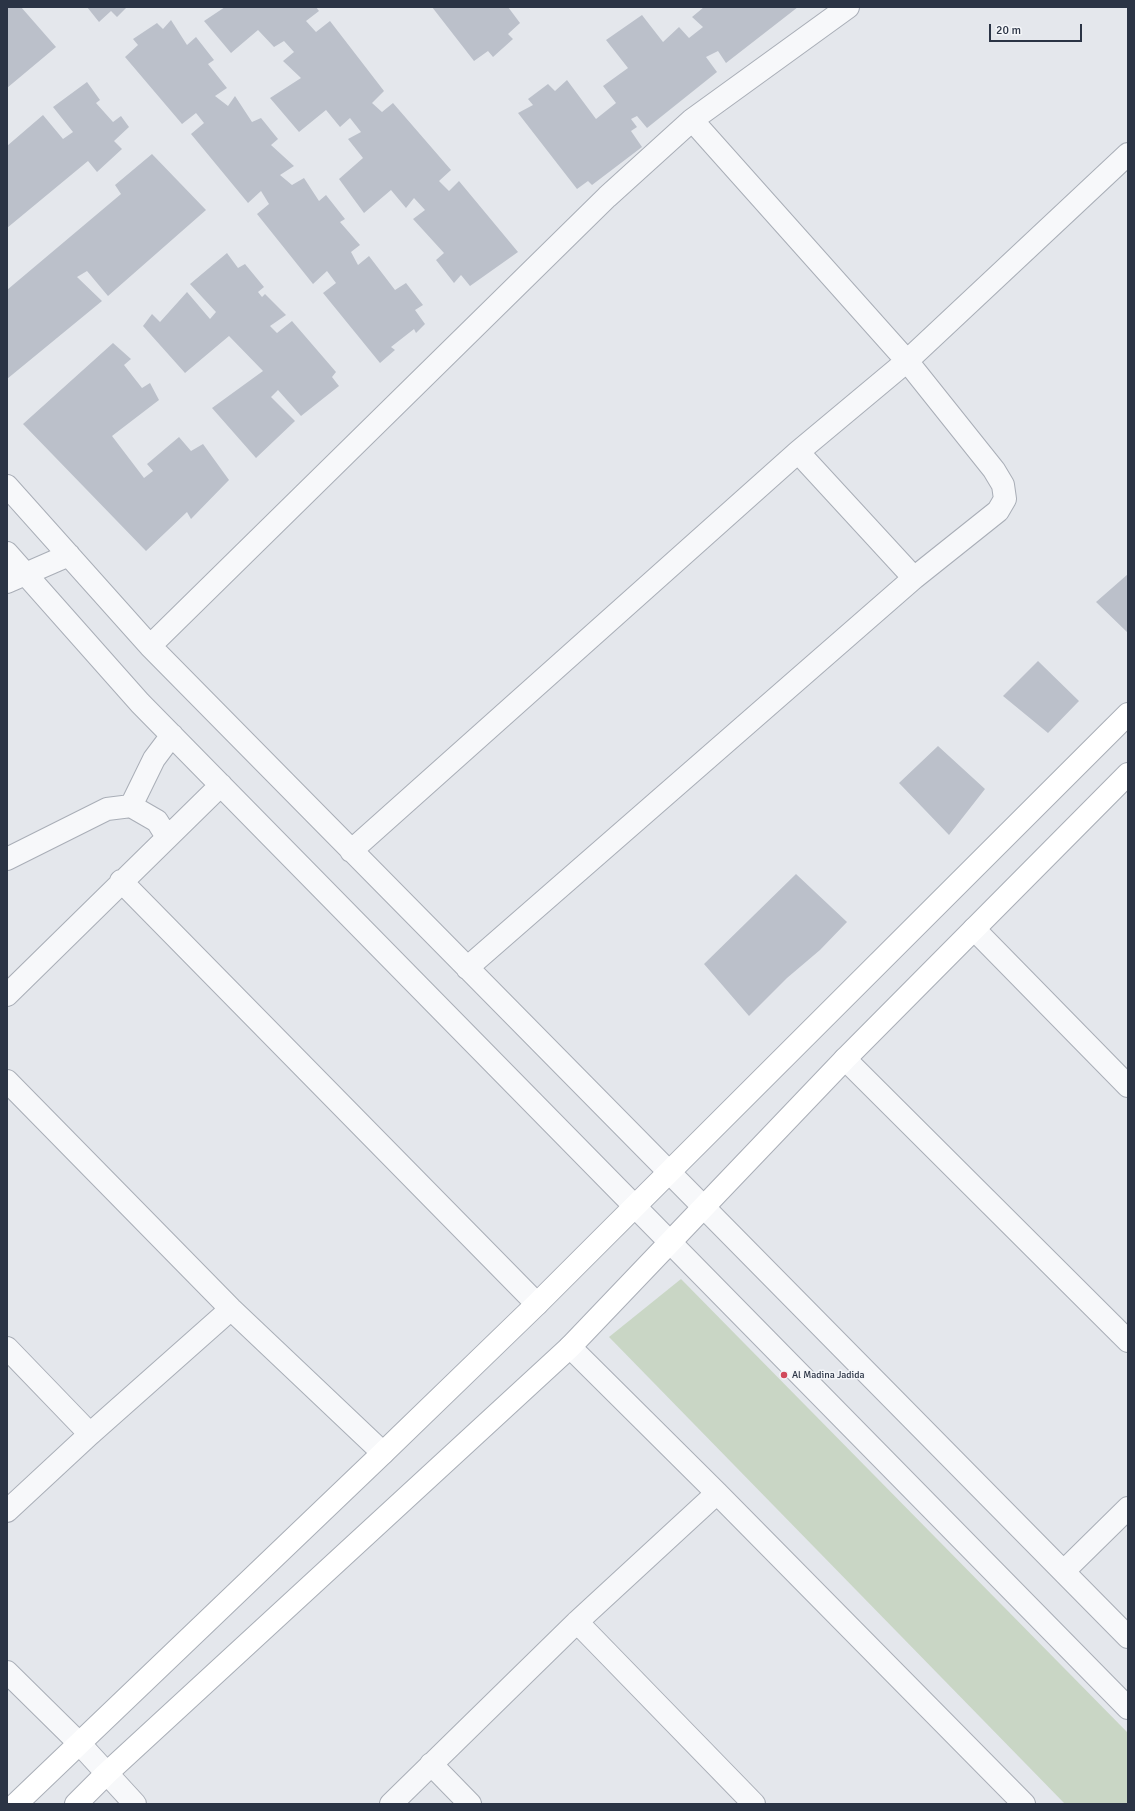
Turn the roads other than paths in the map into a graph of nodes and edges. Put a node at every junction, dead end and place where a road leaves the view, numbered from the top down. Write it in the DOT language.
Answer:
graph roads {
  1 [pos="848,7"];
  2 [pos="692,120"];
  3 [pos="1128,154"];
  4 [pos="907,361"];
  5 [pos="798,452"];
  6 [pos="7,486"];
  7 [pos="7,553"];
  8 [pos="68,555"];
  9 [pos="16,578"];
  10 [pos="914,578"];
  11 [pos="150,646"];
  12 [pos="1128,714"];
  13 [pos="172,735"];
  14 [pos="221,784"];
  15 [pos="1125,784"];
  16 [pos="131,806"];
  17 [pos="168,837"];
  18 [pos="351,851"];
  19 [pos="7,859"];
  20 [pos="121,881"];
  21 [pos="974,929"];
  22 [pos="467,968"];
  23 [pos="7,995"];
  24 [pos="845,1059"];
  25 [pos="7,1081"];
  26 [pos="1128,1086"];
  27 [pos="670,1172"];
  28 [pos="636,1207"];
  29 [pos="703,1207"];
  30 [pos="671,1242"];
  31 [pos="537,1304"];
  32 [pos="231,1309"];
  33 [pos="1128,1341"];
  34 [pos="570,1347"];
  35 [pos="7,1348"];
  36 [pos="90,1434"];
  37 [pos="383,1453"];
  38 [pos="717,1493"];
  39 [pos="1128,1508"];
  40 [pos="7,1511"];
  41 [pos="1064,1571"];
  42 [pos="577,1622"];
  43 [pos="1128,1637"];
  44 [pos="7,1672"];
  45 [pos="1128,1708"];
  46 [pos="79,1743"];
  47 [pos="431,1764"];
  48 [pos="106,1774"];
  49 [pos="16,1804"];
  50 [pos="76,1804"];
  51 [pos="135,1804"];
  52 [pos="391,1804"];
  53 [pos="470,1804"];
  54 [pos="754,1804"];
  55 [pos="1024,1804"];
  1 -- 2 [label="street"];
  2 -- 4 [label="street"];
  2 -- 11 [label="street"];
  3 -- 4 [label="street"];
  4 -- 5 [label="street"];
  4 -- 10 [label="street"];
  5 -- 10 [label="street"];
  5 -- 18 [label="street"];
  6 -- 8 [label="street"];
  7 -- 9 [label="street"];
  8 -- 9 [label="street"];
  8 -- 11 [label="street"];
  9 -- 13 [label="street"];
  10 -- 22 [label="street"];
  11 -- 18 [label="street"];
  12 -- 27 [label="street"];
  13 -- 14 [label="street"];
  13 -- 16 [label="street"];
  14 -- 17 [label="street"];
  14 -- 28 [label="street"];
  15 -- 21 [label="street"];
  16 -- 17 [label="street"];
  16 -- 19 [label="street"];
  17 -- 20 [label="street"];
  18 -- 22 [label="street"];
  20 -- 23 [label="street"];
  20 -- 31 [label="street"];
  21 -- 24 [label="street"];
  21 -- 26 [label="street"];
  22 -- 27 [label="street"];
  24 -- 29 [label="street"];
  24 -- 33 [label="street"];
  25 -- 32 [label="street"];
  27 -- 28 [label="street"];
  27 -- 29 [label="street"];
  28 -- 30 [label="street"];
  28 -- 31 [label="street"];
  29 -- 30 [label="street"];
  29 -- 41 [label="street"];
  30 -- 34 [label="street"];
  30 -- 45 [label="street"];
  31 -- 37 [label="street"];
  32 -- 36 [label="street"];
  32 -- 37 [label="street"];
  34 -- 38 [label="street"];
  34 -- 48 [label="street"];
  35 -- 36 [label="street"];
  36 -- 40 [label="street"];
  37 -- 46 [label="street"];
  38 -- 42 [label="street"];
  38 -- 55 [label="street"];
  39 -- 41 [label="street"];
  41 -- 43 [label="street"];
  42 -- 47 [label="street"];
  42 -- 54 [label="street"];
  44 -- 46 [label="street"];
  46 -- 48 [label="street"];
  46 -- 49 [label="street"];
  47 -- 52 [label="street"];
  47 -- 53 [label="street"];
  48 -- 50 [label="street"];
  48 -- 51 [label="street"];
}
